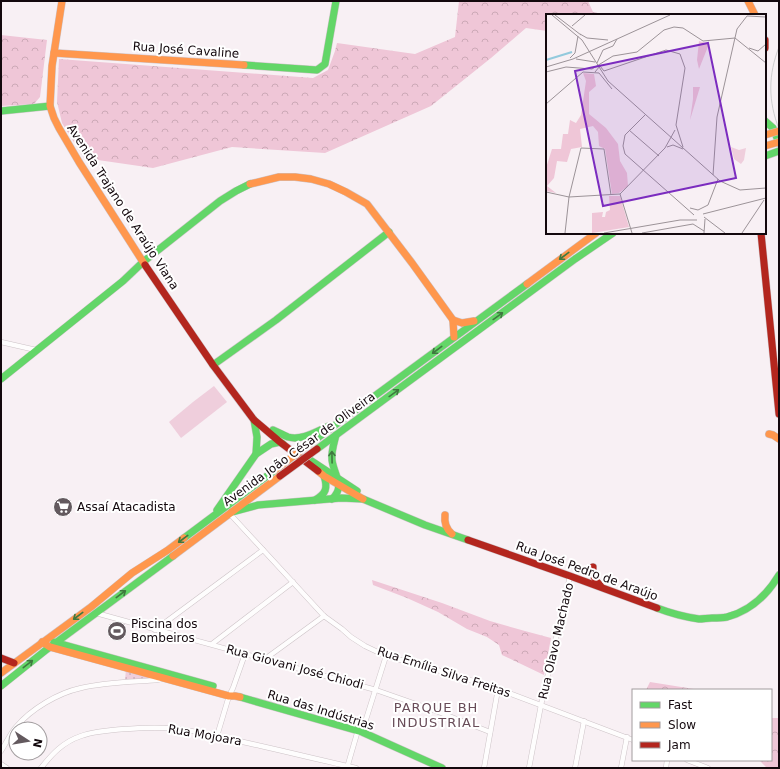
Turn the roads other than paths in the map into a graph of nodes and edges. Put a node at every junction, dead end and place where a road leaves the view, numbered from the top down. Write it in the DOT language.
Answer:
graph roads {
  1 [pos="62,1"];
  2 [pos="336,1"];
  3 [pos="748,1"];
  4 [pos="754,14"];
  5 [pos="54,53"];
  6 [pos="50,106"];
  7 [pos="1,111"];
  8 [pos="766,122"];
  9 [pos="779,131"];
  10 [pos="766,135"];
  11 [pos="779,142"];
  12 [pos="766,146"];
  13 [pos="779,151"];
  14 [pos="766,156"];
  15 [pos="389,232"];
  16 [pos="595,234"];
  17 [pos="612,234"];
  18 [pos="761,234"];
  19 [pos="143,262"];
  20 [pos="480,318"];
  21 [pos="453,320"];
  22 [pos="454,337"];
  23 [pos="1,342"];
  24 [pos="36,350"];
  25 [pos="213,365"];
  26 [pos="1,379"];
  27 [pos="243,404"];
  28 [pos="779,414"];
  29 [pos="254,420"];
  30 [pos="340,421"];
  31 [pos="273,430"];
  32 [pos="769,434"];
  33 [pos="336,435"];
  34 [pos="779,439"];
  35 [pos="280,442"];
  36 [pos="256,454"];
  37 [pos="302,454"];
  38 [pos="324,476"];
  39 [pos="337,478"];
  40 [pos="340,486"];
  41 [pos="255,495"];
  42 [pos="332,499"];
  43 [pos="363,499"];
  44 [pos="313,500"];
  45 [pos="371,500"];
  46 [pos="258,505"];
  47 [pos="379,506"];
  48 [pos="231,513"];
  49 [pos="445,515"];
  50 [pos="214,516"];
  51 [pos="217,523"];
  52 [pos="454,536"];
  53 [pos="263,550"];
  54 [pos="592,567"];
  55 [pos="779,575"];
  56 [pos="570,576"];
  57 [pos="293,582"];
  58 [pos="603,588"];
  59 [pos="96,613"];
  60 [pos="324,616"];
  61 [pos="155,630"];
  62 [pos="46,640"];
  63 [pos="212,644"];
  64 [pos="53,645"];
  65 [pos="245,654"];
  66 [pos="386,656"];
  67 [pos="1,658"];
  68 [pos="265,659"];
  69 [pos="14,663"];
  70 [pos="1,673"];
  71 [pos="162,675"];
  72 [pos="1,686"];
  73 [pos="498,689"];
  74 [pos="376,690"];
  75 [pos="232,694"];
  76 [pos="541,705"];
  77 [pos="584,721"];
  78 [pos="360,731"];
  79 [pos="490,732"];
  80 [pos="217,736"];
  81 [pos="627,737"];
  82 [pos="632,740"];
  83 [pos="1,751"];
  84 [pos="690,761"];
  85 [pos="1,764"];
  86 [pos="347,767"];
  87 [pos="7,768"];
  88 [pos="41,768"];
  89 [pos="356,768"];
  90 [pos="442,768"];
  91 [pos="484,768"];
  92 [pos="529,768"];
  93 [pos="575,768"];
  94 [pos="621,768"];
  95 [pos="708,768"];
  1 -- 5 [label="street, Avenida Trajano de Araújo Viana"];
  2 -- 5 [label="street, Rua José Cavaline"];
  3 -- 4 [label="street"];
  5 -- 6 [label="street, Avenida Trajano de Araújo Viana"];
  6 -- 7 [label="street"];
  6 -- 19 [label="street, Avenida Trajano de Araújo Viana"];
  8 -- 11 [label="street"];
  9 -- 10 [label="street, bridge"];
  11 -- 12 [label="street, bridge"];
  13 -- 14 [label="street"];
  15 -- 19 [label="street"];
  15 -- 21 [label="street"];
  15 -- 25 [label="street"];
  16 -- 20 [label="street, Avenida João César de Oliveira, one-way"];
  33 -- 17 [label="street, Avenida João César de Oliveira, one-way"];
  18 -- 28 [label="street"];
  19 -- 24 [label="street"];
  19 -- 25 [label="street, Avenida Trajano de Araújo Viana"];
  20 -- 21 [label="street"];
  20 -- 22 [label="street, Avenida João César de Oliveira"];
  21 -- 22 [label="street"];
  22 -- 30 [label="street, Avenida João César de Oliveira, one-way"];
  23 -- 24 [label="street"];
  24 -- 26 [label="street"];
  25 -- 27 [label="street, Avenida Trajano de Araújo Viana"];
  27 -- 29 [label="street, Avenida Trajano de Araújo Viana"];
  27 -- 31 [label="street, Avenida Trajano de Araújo Viana"];
  29 -- 35 [label="street, Avenida Trajano de Araújo Viana"];
  29 -- 36 [label="street, Avenida Trajano de Araújo Viana"];
  30 -- 31 [label="street"];
  30 -- 50 [label="street, Avenida João César de Oliveira, bridge"];
  31 -- 37 [label="street, Avenida Trajano de Araújo Viana"];
  32 -- 34 [label="street"];
  39 -- 33 [label="street, one-way"];
  33 -- 41 [label="street, Avenida João César de Oliveira, bridge"];
  35 -- 36 [label="street"];
  35 -- 37 [label="street"];
  35 -- 38 [label="street, Avenida Trajano de Araújo Viana"];
  36 -- 50 [label="street"];
  37 -- 39 [label="street, Avenida Trajano de Araújo Viana"];
  38 -- 40 [label="street, Avenida Trajano de Araújo Viana"];
  38 -- 44 [label="street"];
  39 -- 40 [label="street"];
  39 -- 45 [label="street, Avenida Trajano de Araújo Viana"];
  40 -- 42 [label="street"];
  40 -- 43 [label="street, Avenida Trajano de Araújo Viana"];
  41 -- 46 [label="street"];
  41 -- 48 [label="street, Avenida João César de Oliveira"];
  42 -- 43 [label="street, Rua José Pedro de Araújo"];
  42 -- 44 [label="street, Rua José Pedro de Araújo"];
  43 -- 47 [label="street, Rua José Pedro de Araújo"];
  44 -- 46 [label="street, Rua José Pedro de Araújo"];
  45 -- 47 [label="street, Rua José Pedro de Araújo"];
  46 -- 48 [label="street, Rua José Pedro de Araújo"];
  47 -- 52 [label="street, Rua José Pedro de Araújo"];
  48 -- 51 [label="street, Avenida João César de Oliveira"];
  48 -- 53 [label="street, Rua Emília Silva Freitas"];
  49 -- 52 [label="street"];
  50 -- 51 [label="street"];
  50 -- 62 [label="street, Avenida João César de Oliveira, one-way"];
  59 -- 51 [label="street, Avenida João César de Oliveira, one-way"];
  52 -- 56 [label="street, Rua José Pedro de Araújo"];
  53 -- 57 [label="street, Rua Emília Silva Freitas"];
  53 -- 61 [label="street"];
  54 -- 58 [label="street"];
  55 -- 58 [label="street, Rua José Pedro de Araújo"];
  56 -- 58 [label="street, Rua José Pedro de Araújo"];
  56 -- 76 [label="street, Rua Olavo Machado"];
  57 -- 60 [label="street, Rua Emília Silva Freitas"];
  57 -- 63 [label="street"];
  59 -- 61 [label="street, Rua Giovani José Chiodi"];
  59 -- 64 [label="street, Avenida João César de Oliveira"];
  60 -- 66 [label="street, Rua Emília Silva Freitas"];
  60 -- 68 [label="street"];
  61 -- 63 [label="street, Rua Giovani José Chiodi"];
  62 -- 64 [label="street, Rua das Indústrias"];
  62 -- 69 [label="street, Avenida João César de Oliveira"];
  63 -- 65 [label="street, Rua Giovani José Chiodi"];
  64 -- 71 [label="street, Rua das Indústrias"];
  72 -- 64 [label="street, Avenida João César de Oliveira, one-way"];
  65 -- 68 [label="street, Rua Giovani José Chiodi"];
  65 -- 75 [label="street"];
  66 -- 73 [label="street, Rua Emília Silva Freitas"];
  66 -- 74 [label="street"];
  67 -- 69 [label="street"];
  68 -- 74 [label="street, Rua Giovani José Chiodi"];
  69 -- 70 [label="street, Avenida João César de Oliveira"];
  71 -- 75 [label="street, Rua das Indústrias"];
  71 -- 83 [label="street"];
  73 -- 76 [label="street, Rua Emília Silva Freitas"];
  73 -- 79 [label="street"];
  74 -- 78 [label="street"];
  74 -- 79 [label="street, Rua Giovani José Chiodi"];
  75 -- 78 [label="street, Rua das Indústrias"];
  75 -- 80 [label="street"];
  76 -- 77 [label="street, Rua Emília Silva Freitas"];
  76 -- 92 [label="street, Rua Olavo Machado"];
  77 -- 81 [label="street, Rua Emília Silva Freitas"];
  77 -- 93 [label="street"];
  78 -- 86 [label="street"];
  78 -- 90 [label="street, Rua das Indústrias"];
  79 -- 91 [label="street"];
  80 -- 86 [label="street, Rua Mojoara"];
  80 -- 88 [label="street, Rua Mojoara"];
  81 -- 82 [label="street, Rua Emília Silva Freitas"];
  81 -- 94 [label="street"];
  84 -- 95 [label="street"];
  85 -- 87 [label="street"];
  86 -- 89 [label="street, Rua Mojoara"];
}
